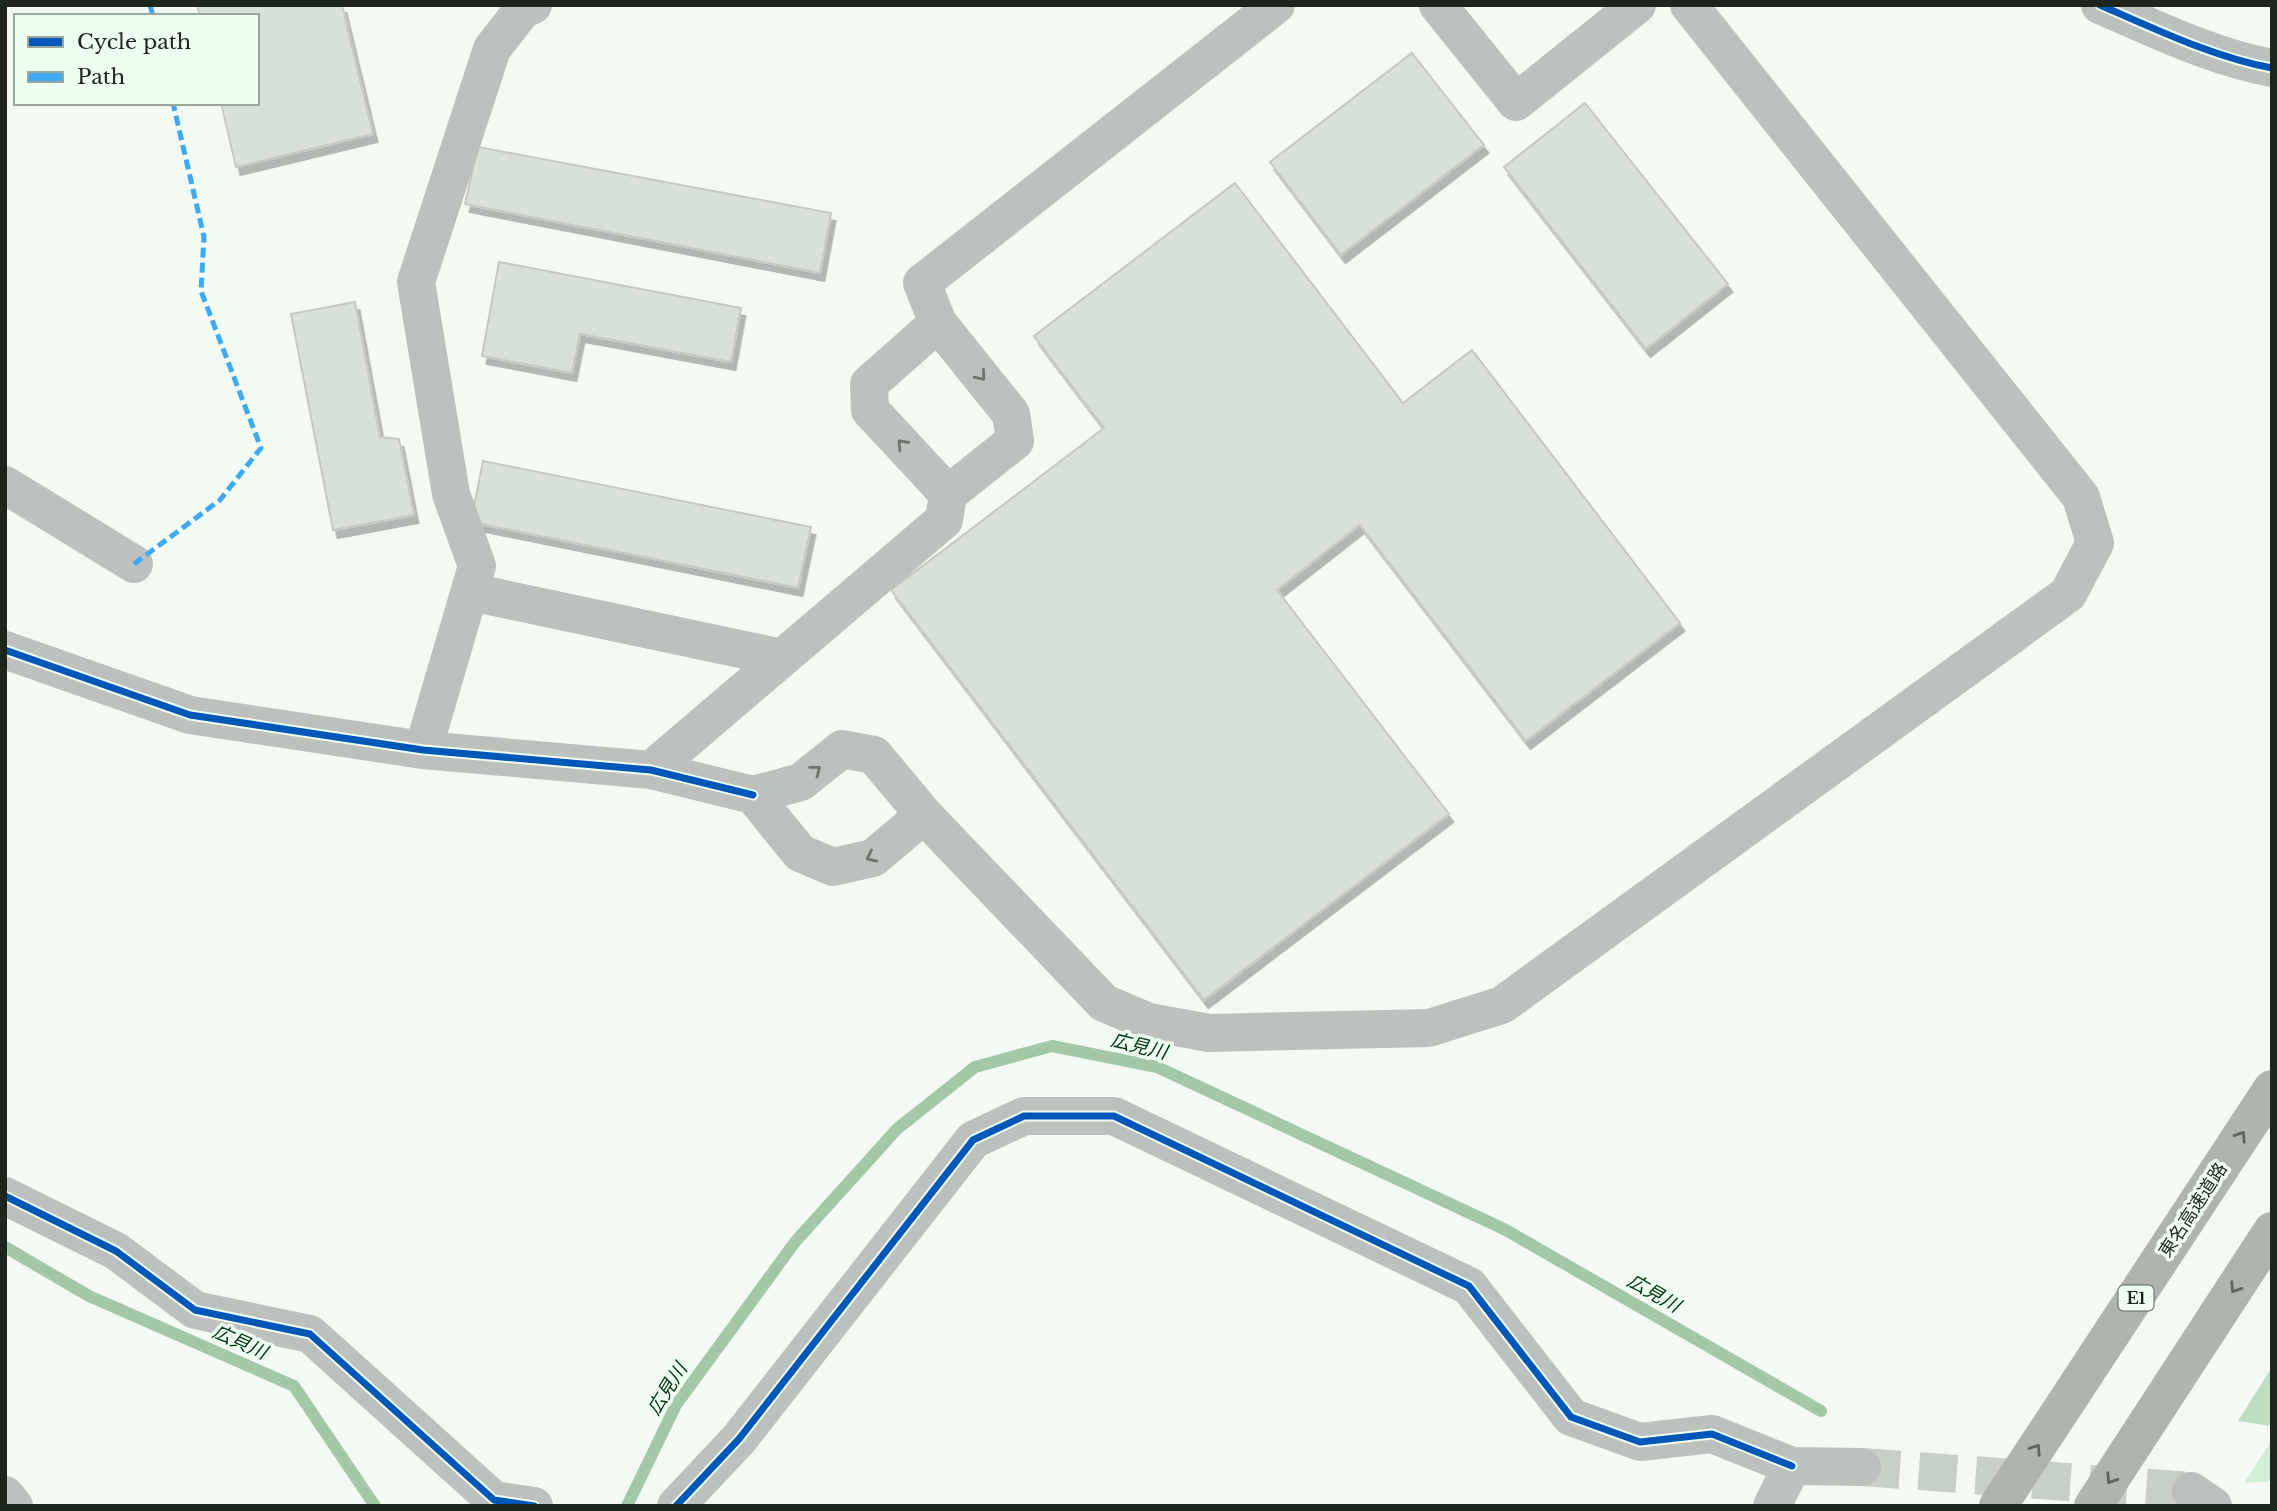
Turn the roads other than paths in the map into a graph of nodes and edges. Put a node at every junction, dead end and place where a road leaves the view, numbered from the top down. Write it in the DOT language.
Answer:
graph roads {
  1 [pos="533,5"];
  2 [pos="1276,5"];
  3 [pos="1438,5"];
  4 [pos="1637,5"];
  5 [pos="1689,5"];
  6 [pos="2100,5"];
  7 [pos="2272,68"];
  8 [pos="938,323"];
  9 [pos="5,485"];
  10 [pos="948,495"];
  11 [pos="134,564"];
  12 [pos="471,592"];
  13 [pos="5,650"];
  14 [pos="782,658"];
  15 [pos="423,750"];
  16 [pos="651,770"];
  17 [pos="753,795"];
  18 [pos="924,815"];
  19 [pos="2272,1088"];
  20 [pos="5,1196"];
  21 [pos="2272,1231"];
  22 [pos="1793,1466"];
  23 [pos="1862,1467"];
  24 [pos="5,1495"];
  25 [pos="14,1506"];
  26 [pos="534,1506"];
  27 [pos="676,1506"];
  28 [pos="1772,1506"];
  29 [pos="1998,1506"];
  30 [pos="2093,1506"];
  1 -- 12 [label="street"];
  2 -- 8 [label="street"];
  3 -- 4 [label="street"];
  5 -- 18 [label="street"];
  6 -- 7 [label="street"];
  8 -- 10 [label="street, one-way"];
  10 -- 8 [label="street, one-way"];
  9 -- 11 [label="street"];
  10 -- 14 [label="street"];
  12 -- 14 [label="street"];
  12 -- 15 [label="street"];
  13 -- 15 [label="street"];
  14 -- 16 [label="street"];
  15 -- 16 [label="street"];
  16 -- 17 [label="street"];
  17 -- 18 [label="street, one-way"];
  18 -- 17 [label="street, one-way"];
  29 -- 19 [label="highway, 東名高速道路 / E1, one-way"];
  20 -- 26 [label="street"];
  21 -- 30 [label="highway, one-way"];
  22 -- 23 [label="street"];
  22 -- 27 [label="street"];
  22 -- 28 [label="street"];
  24 -- 25 [label="street"];
}
